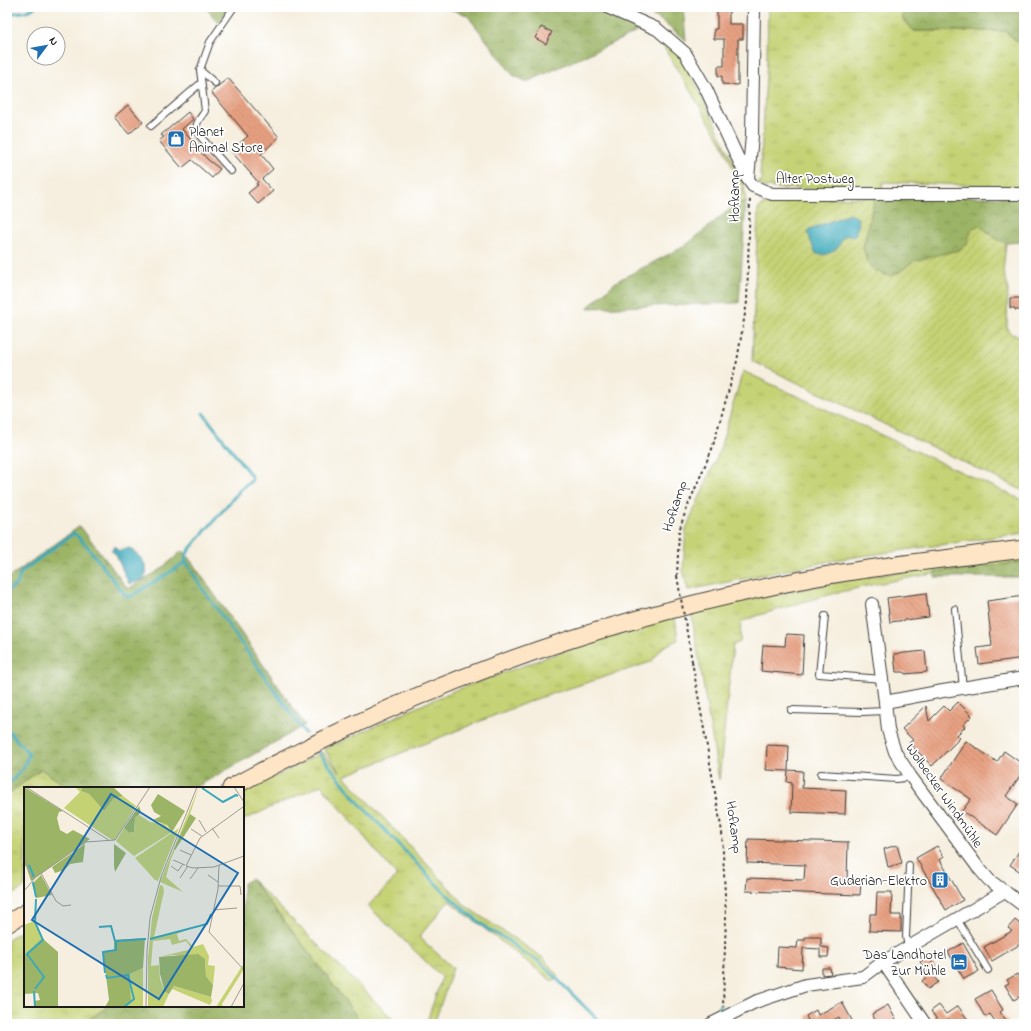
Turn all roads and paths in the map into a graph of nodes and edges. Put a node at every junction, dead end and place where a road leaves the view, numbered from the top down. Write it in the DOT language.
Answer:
graph roads {
  1 [pos="234,7"];
  2 [pos="606,7"];
  3 [pos="754,7"];
  4 [pos="200,70"];
  5 [pos="201,84"];
  6 [pos="215,84"];
  7 [pos="151,126"];
  8 [pos="231,171"];
  9 [pos="748,178"];
  10 [pos="1024,194"];
  11 [pos="1024,549"];
  12 [pos="872,604"];
  13 [pos="955,609"];
  14 [pos="825,616"];
  15 [pos="1024,678"];
  16 [pos="882,679"];
  17 [pos="963,688"];
  18 [pos="886,706"];
  19 [pos="791,710"];
  20 [pos="821,774"];
  21 [pos="911,777"];
  22 [pos="233,787"];
  23 [pos="909,865"];
  24 [pos="1005,891"];
  25 [pos="1024,906"];
  26 [pos="24,915"];
  27 [pos="957,919"];
  28 [pos="7,924"];
  29 [pos="908,947"];
  30 [pos="883,962"];
  31 [pos="988,970"];
  32 [pos="723,1021"];
  33 [pos="711,1024"];
  34 [pos="924,1024"];
  1 -- 4 [label="lane"];
  2 -- 9 [label="street, Alter Postweg"];
  3 -- 9 [label="street, Hofkamp"];
  4 -- 5 [label="lane"];
  4 -- 6 [label="lane"];
  5 -- 7 [label="lane"];
  5 -- 8 [label="lane"];
  9 -- 10 [label="street, Alter Postweg"];
  9 -- 32 [label="path, Hofkamp, bridge"];
  11 -- 22 [label="main road"];
  12 -- 16 [label="street, Wolbecker Windmühle"];
  13 -- 17 [label="lane"];
  14 -- 16 [label="lane"];
  15 -- 17 [label="street"];
  16 -- 18 [label="street, Wolbecker Windmühle"];
  17 -- 18 [label="street"];
  18 -- 19 [label="lane"];
  18 -- 21 [label="street, Wolbecker Windmühle"];
  20 -- 21 [label="lane"];
  21 -- 24 [label="street, Wolbecker Windmühle"];
  23 -- 29 [label="lane"];
  24 -- 25 [label="street, Wolbecker Windmühle"];
  24 -- 27 [label="street"];
  26 -- 28 [label="main road"];
  27 -- 29 [label="street"];
  27 -- 31 [label="lane"];
  29 -- 30 [label="street"];
  30 -- 32 [label="street"];
  30 -- 34 [label="street"];
  32 -- 33 [label="street"];
}
